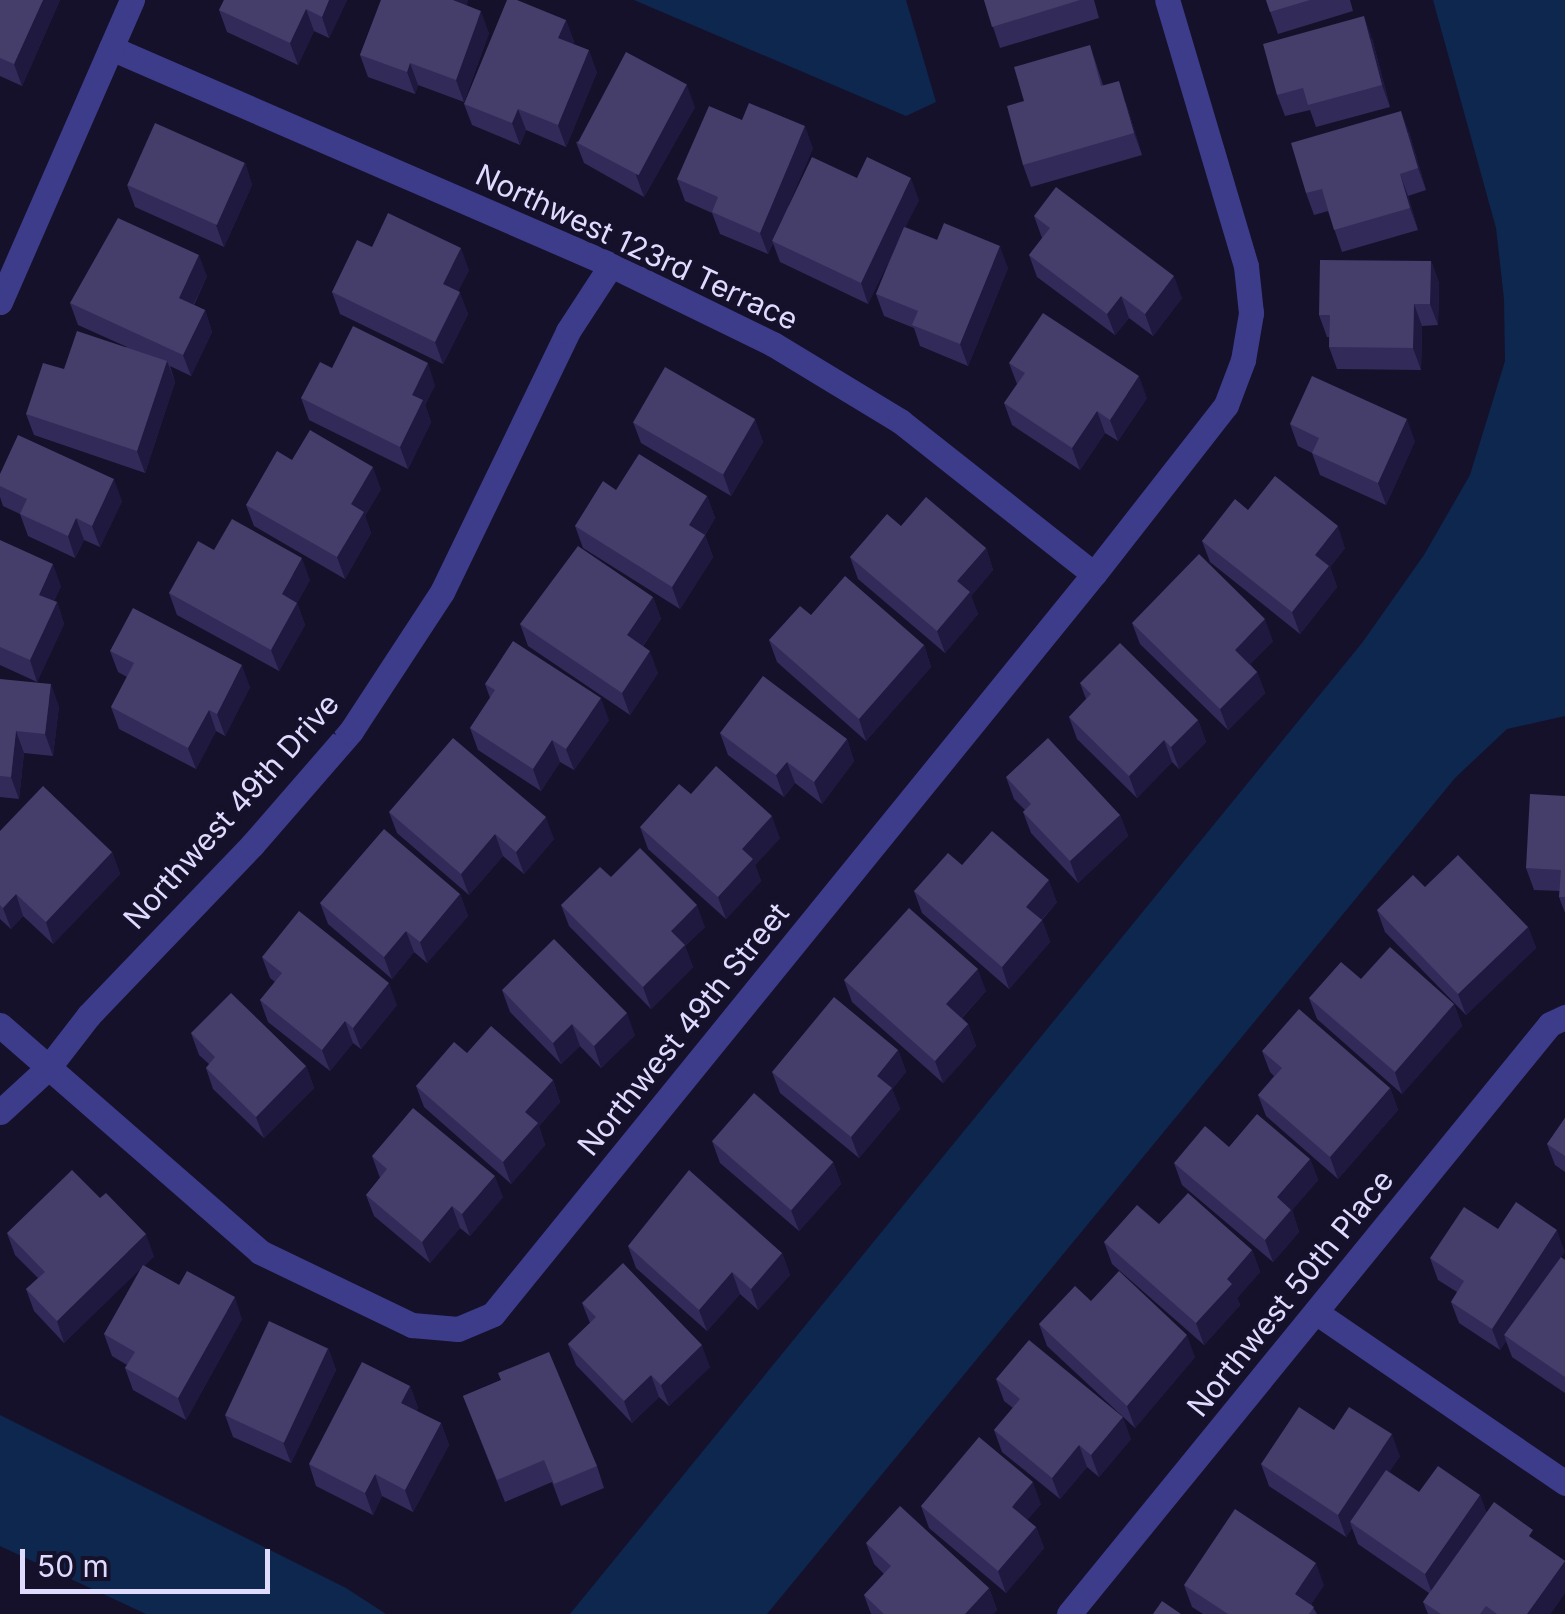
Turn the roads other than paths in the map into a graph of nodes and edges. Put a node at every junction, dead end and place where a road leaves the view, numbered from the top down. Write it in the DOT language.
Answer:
graph roads {
  1 [pos="132,0"];
  2 [pos="1167,0"];
  3 [pos="111,48"];
  4 [pos="611,265"];
  5 [pos="0,302"];
  6 [pos="1094,574"];
  7 [pos="1565,1018"];
  8 [pos="0,1024"];
  9 [pos="48,1068"];
  10 [pos="0,1096"];
  11 [pos="0,1112"];
  12 [pos="1317,1313"];
  13 [pos="1565,1483"];
  14 [pos="1069,1614"];
  1 -- 3 [label="street"];
  2 -- 6 [label="street, Northwest 49th Street"];
  3 -- 4 [label="street, Northwest 123rd Terrace"];
  3 -- 5 [label="street"];
  4 -- 6 [label="street, Northwest 123rd Terrace"];
  4 -- 9 [label="street, Northwest 49th Drive"];
  6 -- 9 [label="street, Northwest 49th Street"];
  7 -- 12 [label="street, Northwest 50th Place"];
  8 -- 9 [label="street, Northwest 49th Street"];
  9 -- 10 [label="street, Northwest 49th Drive"];
  9 -- 11 [label="street, Northwest 49th Drive"];
  12 -- 13 [label="street"];
  12 -- 14 [label="street, Northwest 50th Place"];
}
